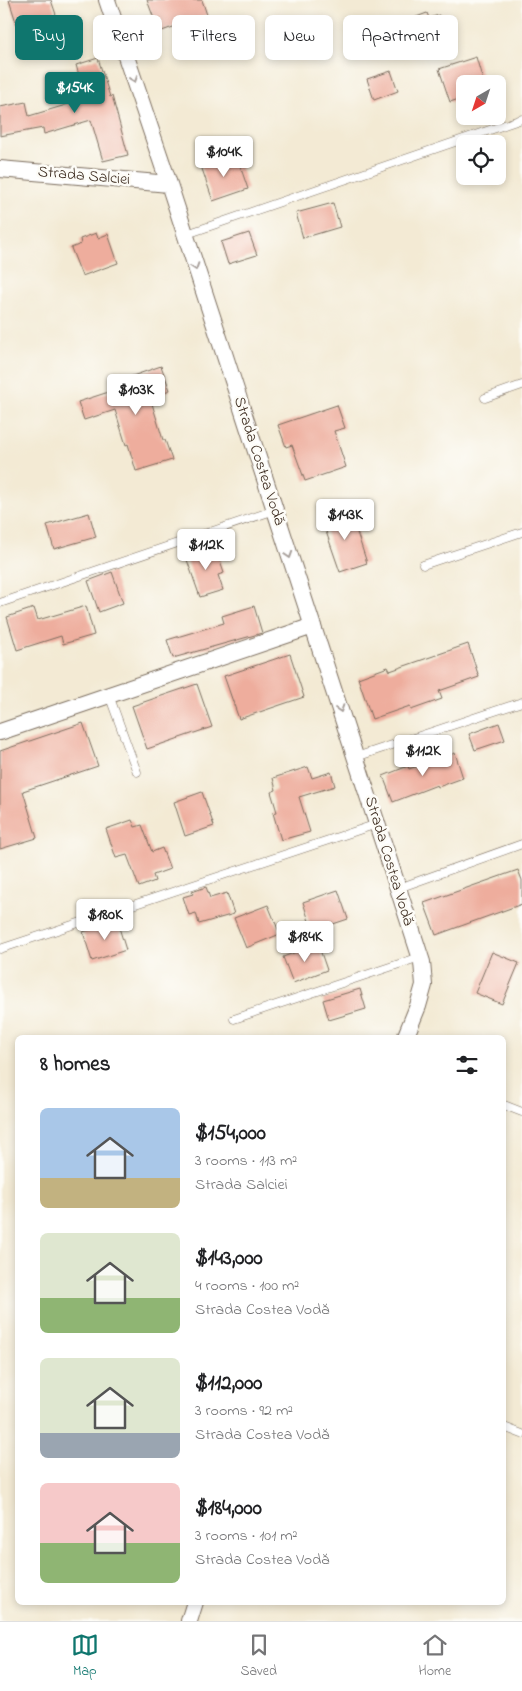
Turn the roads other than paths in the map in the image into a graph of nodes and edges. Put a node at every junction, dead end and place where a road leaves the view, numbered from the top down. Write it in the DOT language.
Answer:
graph roads {
  1 [pos="107,0"];
  2 [pos="522,119"];
  3 [pos="0,169"];
  4 [pos="169,184"];
  5 [pos="184,235"];
  6 [pos="522,385"];
  7 [pos="485,398"];
  8 [pos="275,510"];
  9 [pos="522,532"];
  10 [pos="423,565"];
  11 [pos="0,603"];
  12 [pos="313,626"];
  13 [pos="109,695"];
  14 [pos="522,702"];
  15 [pos="0,732"];
  16 [pos="356,757"];
  17 [pos="137,772"];
  18 [pos="377,824"];
  19 [pos="522,844"];
  20 [pos="396,889"];
  21 [pos="0,949"];
  22 [pos="420,957"];
  23 [pos="234,1019"];
  24 [pos="406,1035"];
  25 [pos="506,1105"];
  26 [pos="522,1112"];
  27 [pos="506,1427"];
  28 [pos="522,1434"];
  29 [pos="194,1605"];
  30 [pos="189,1621"];
  1 -- 4 [label="street, Strada Costea Vodă, one-way"];
  2 -- 5 [label="lane"];
  3 -- 4 [label="street, Strada Salciei"];
  4 -- 5 [label="street, Strada Costea Vodă"];
  5 -- 8 [label="street, Strada Costea Vodă, one-way"];
  6 -- 7 [label="lane"];
  8 -- 11 [label="lane"];
  8 -- 12 [label="street, Strada Costea Vodă, one-way"];
  9 -- 10 [label="lane"];
  12 -- 13 [label="street"];
  12 -- 16 [label="street, Strada Costea Vodă, one-way"];
  13 -- 15 [label="street"];
  13 -- 17 [label="lane"];
  14 -- 16 [label="lane"];
  16 -- 18 [label="street, Strada Costea Vodă"];
  18 -- 20 [label="street, Strada Costea Vodă"];
  18 -- 21 [label="lane"];
  19 -- 20 [label="lane"];
  20 -- 22 [label="street, Strada Costea Vodă"];
  22 -- 23 [label="lane"];
  22 -- 24 [label="street, Strada Costea Vodă"];
  25 -- 26 [label="lane"];
  27 -- 28 [label="lane"];
  29 -- 30 [label="street"];
}
